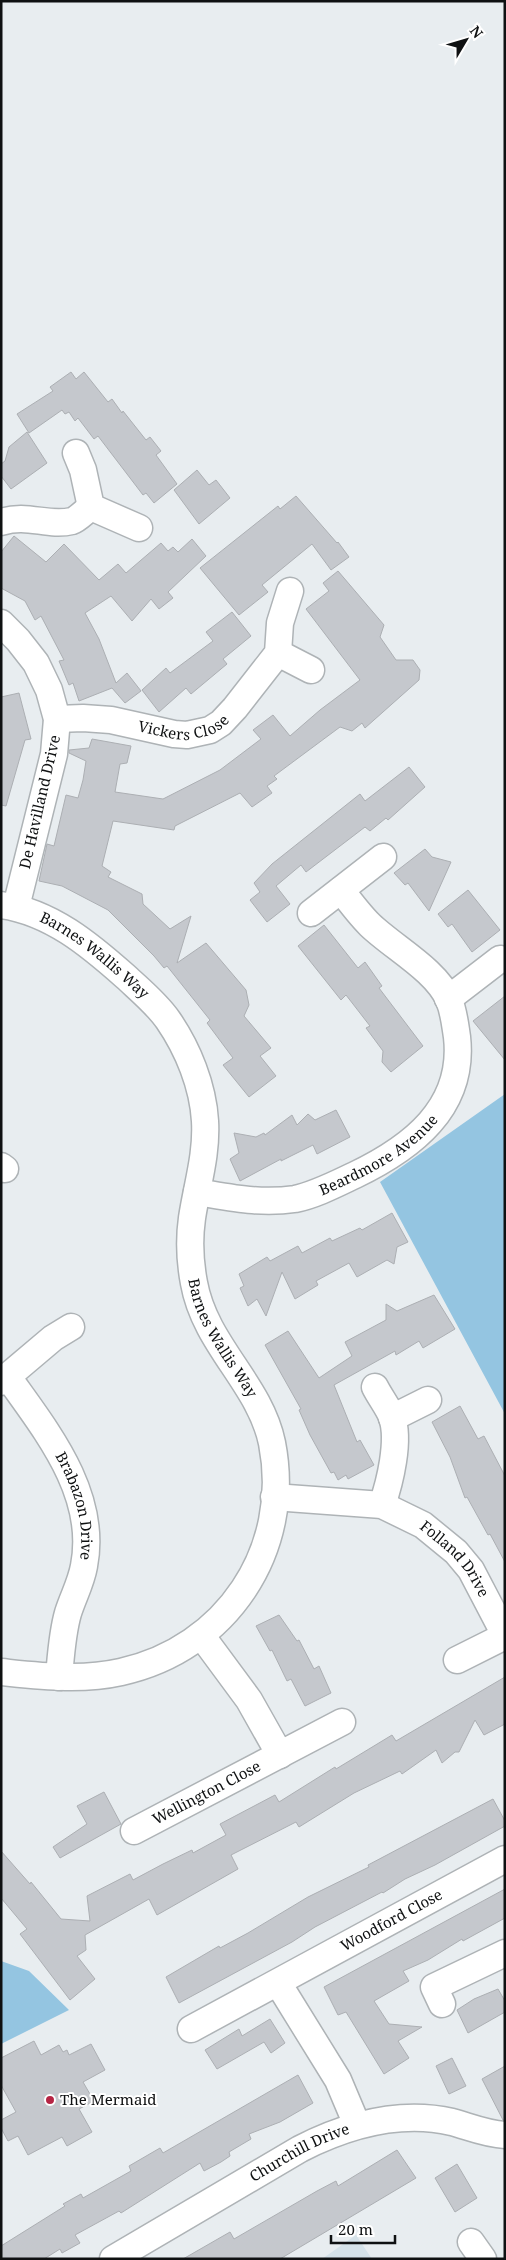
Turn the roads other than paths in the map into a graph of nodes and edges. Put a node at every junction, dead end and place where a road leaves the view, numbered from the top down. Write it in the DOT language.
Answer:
graph roads {
  1 [pos="76,453"];
  2 [pos="91,507"];
  3 [pos="1,522"];
  4 [pos="139,528"];
  5 [pos="290,591"];
  6 [pos="1,623"];
  7 [pos="278,653"];
  8 [pos="311,670"];
  9 [pos="58,719"];
  10 [pos="383,857"];
  11 [pos="341,890"];
  12 [pos="8,906"];
  13 [pos="311,913"];
  14 [pos="500,959"];
  15 [pos="448,999"];
  16 [pos="197,1192"];
  17 [pos="71,1327"];
  18 [pos="5,1380"];
  19 [pos="375,1387"];
  20 [pos="428,1400"];
  21 [pos="392,1418"];
  22 [pos="274,1497"];
  23 [pos="382,1505"];
  24 [pos="201,1635"];
  25 [pos="505,1636"];
  26 [pos="457,1660"];
  27 [pos="1,1672"];
  28 [pos="59,1677"];
  29 [pos="342,1722"];
  30 [pos="280,1755"];
  31 [pos="134,1831"];
  32 [pos="505,1859"];
  33 [pos="505,1953"];
  34 [pos="278,1983"];
  35 [pos="442,2004"];
  36 [pos="191,2029"];
  37 [pos="357,2125"];
  38 [pos="505,2134"];
  39 [pos="113,2259"];
  1 -- 2 [label="street"];
  2 -- 3 [label="street"];
  2 -- 4 [label="street"];
  5 -- 7 [label="street"];
  6 -- 9 [label="street, De Havilland Drive"];
  7 -- 8 [label="street"];
  7 -- 9 [label="street, Vickers Close"];
  9 -- 12 [label="street, De Havilland Drive"];
  10 -- 11 [label="street"];
  11 -- 13 [label="street"];
  11 -- 15 [label="street, Beardmore Avenue"];
  12 -- 16 [label="street, Barnes Wallis Way"];
  14 -- 15 [label="street"];
  15 -- 16 [label="street, Beardmore Avenue"];
  16 -- 22 [label="street, Barnes Wallis Way"];
  17 -- 18 [label="street, Brabazon Drive"];
  18 -- 28 [label="street, Brabazon Drive"];
  19 -- 21 [label="street"];
  20 -- 21 [label="street"];
  21 -- 23 [label="street"];
  22 -- 23 [label="street, Folland Drive"];
  22 -- 24 [label="street, Barnes Wallis Way"];
  23 -- 25 [label="street, Folland Drive"];
  24 -- 28 [label="street, Barnes Wallis Way"];
  24 -- 30 [label="street"];
  25 -- 26 [label="street, Folland Drive"];
  27 -- 28 [label="street, Barnes Wallis Way"];
  29 -- 30 [label="street, Wellington Close"];
  30 -- 31 [label="street, Wellington Close"];
  32 -- 34 [label="street, Woodford Close"];
  33 -- 35 [label="street"];
  34 -- 36 [label="street, Woodford Close"];
  34 -- 37 [label="street"];
  37 -- 38 [label="street, Churchill Drive"];
  37 -- 39 [label="street, Churchill Drive"];
}
